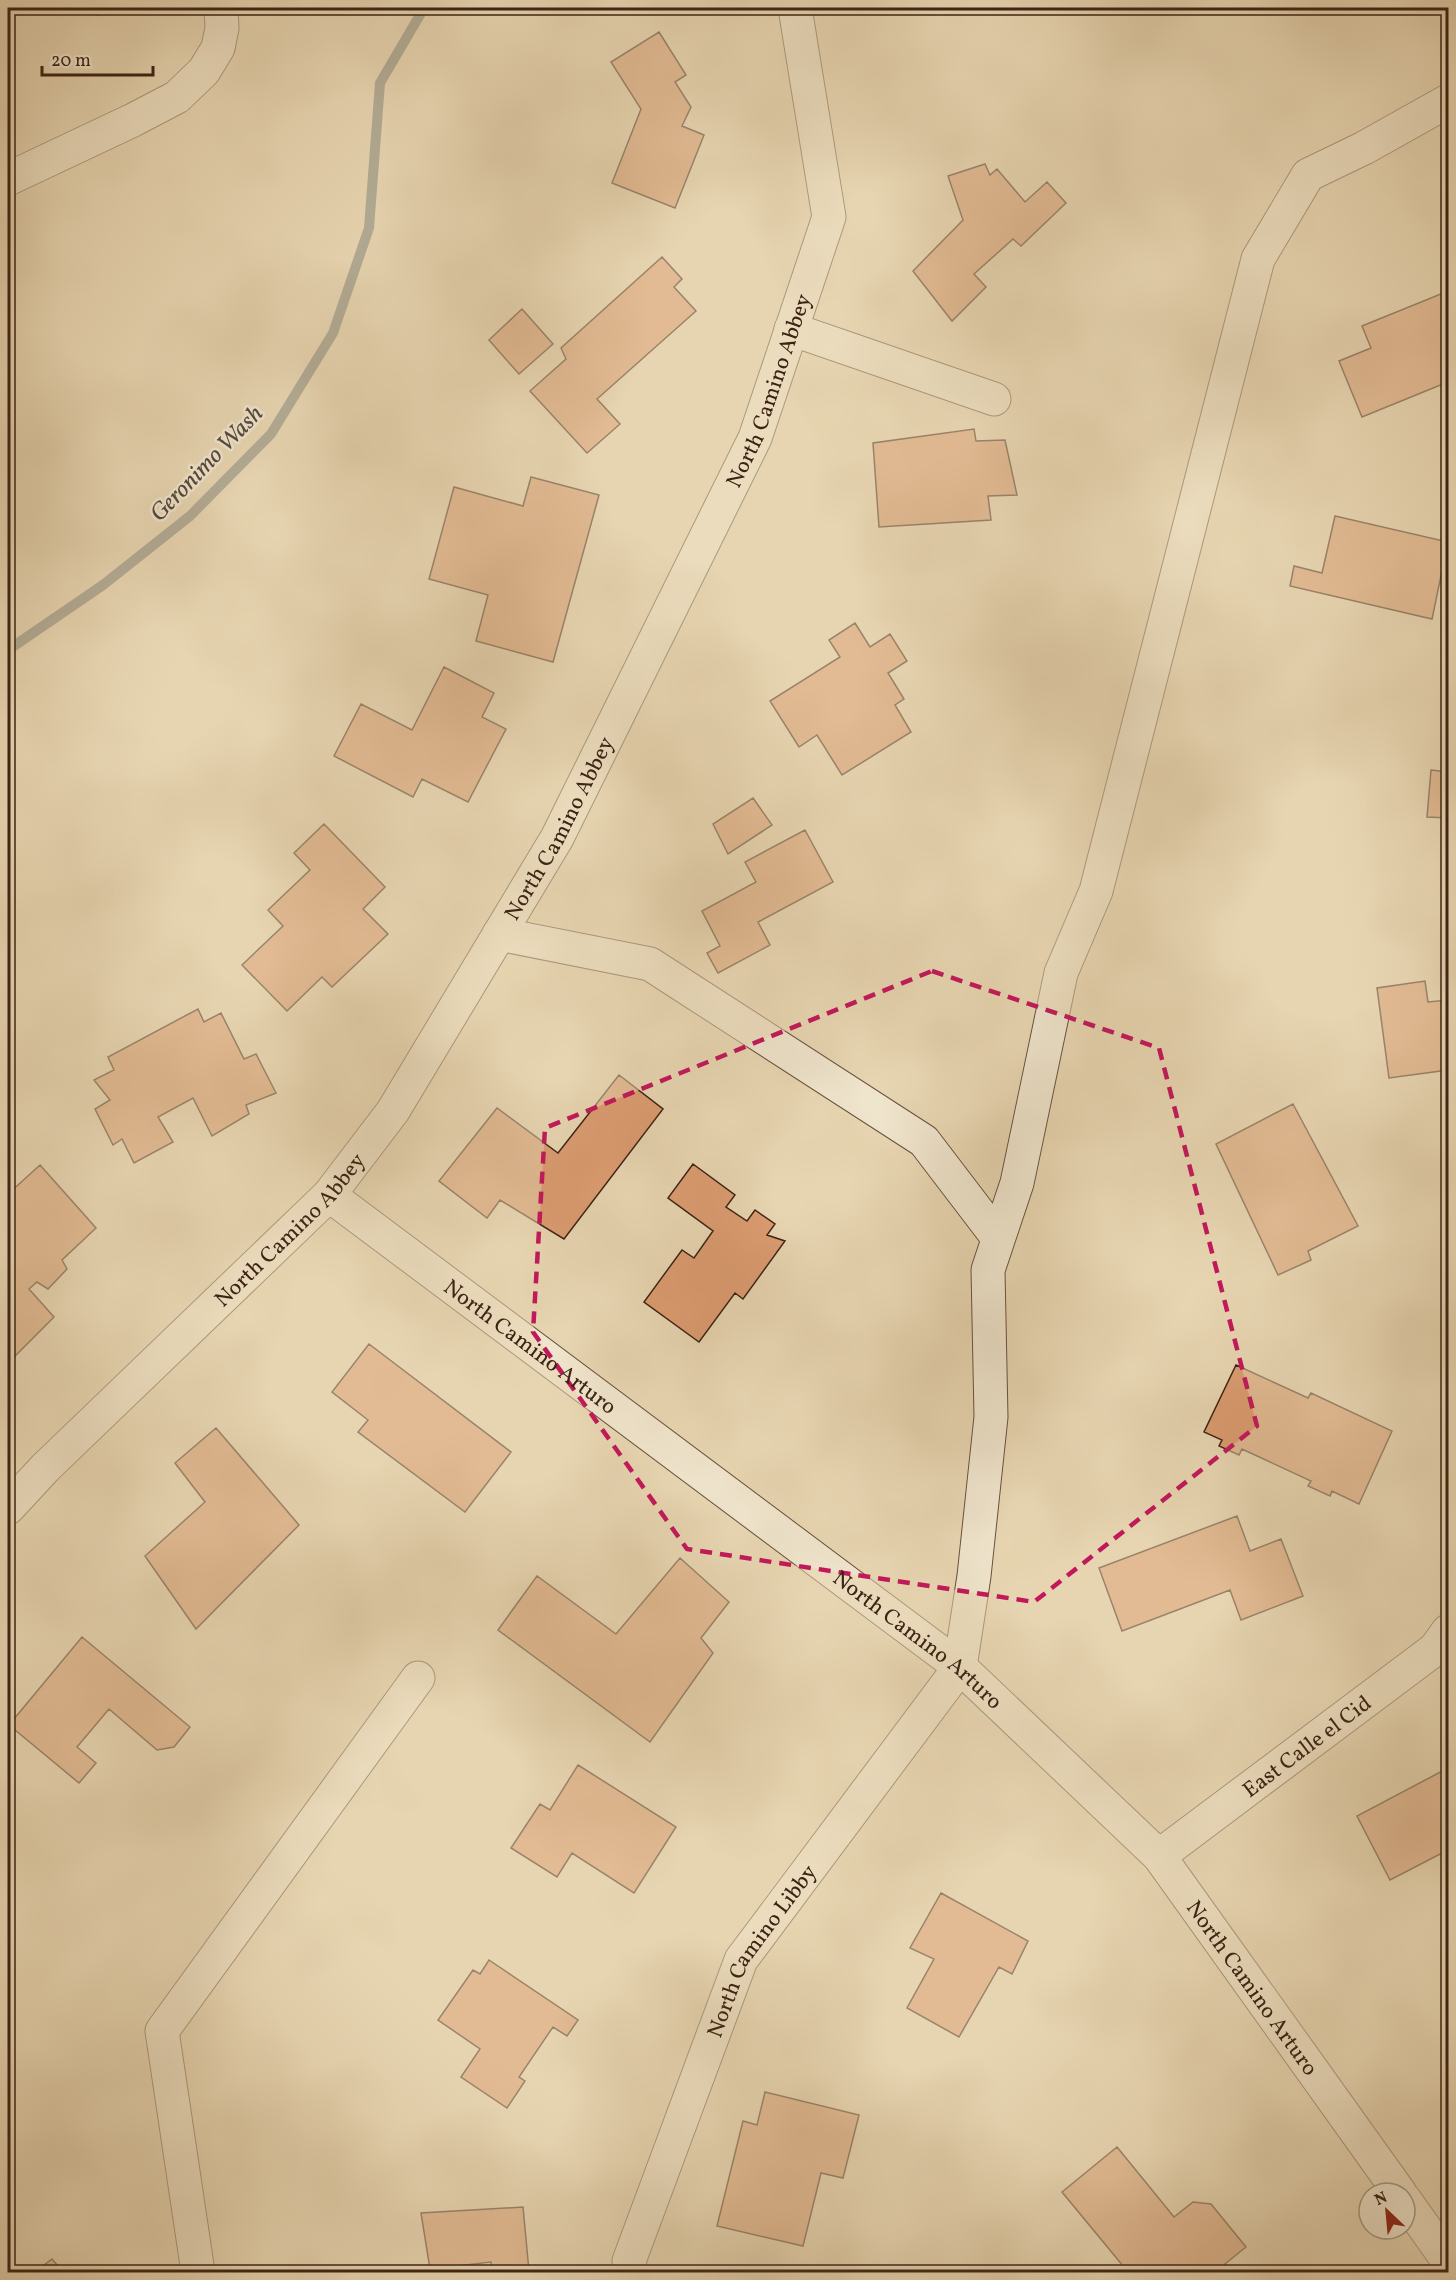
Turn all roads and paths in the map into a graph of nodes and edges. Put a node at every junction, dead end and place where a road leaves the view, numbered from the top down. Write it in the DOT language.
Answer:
graph roads {
  1 [pos="221,8"];
  2 [pos="795,8"];
  3 [pos="1449,101"];
  4 [pos="8,179"];
  5 [pos="791,329"];
  6 [pos="994,399"];
  7 [pos="499,934"];
  8 [pos="329,1195"];
  9 [pos="998,1238"];
  10 [pos="8,1508"];
  11 [pos="1449,1631"];
  12 [pos="960,1666"];
  13 [pos="418,1678"];
  14 [pos="1159,1856"];
  15 [pos="1391,2181"];
  16 [pos="1417,2217"];
  17 [pos="1449,2261"];
  18 [pos="198,2272"];
  19 [pos="631,2272"];
  1 -- 4 [label="street"];
  2 -- 5 [label="street, North Camino Abbey"];
  3 -- 9 [label="street"];
  5 -- 6 [label="street"];
  5 -- 7 [label="street, North Camino Abbey"];
  7 -- 8 [label="street, North Camino Abbey"];
  7 -- 9 [label="street"];
  8 -- 10 [label="street, North Camino Abbey"];
  8 -- 12 [label="street, North Camino Arturo"];
  9 -- 12 [label="street"];
  11 -- 14 [label="street, East Calle el Cid"];
  12 -- 14 [label="street, North Camino Arturo"];
  12 -- 19 [label="street, North Camino Libby"];
  13 -- 18 [label="street"];
  14 -- 15 [label="street, North Camino Arturo"];
  16 -- 17 [label="street"];
}
